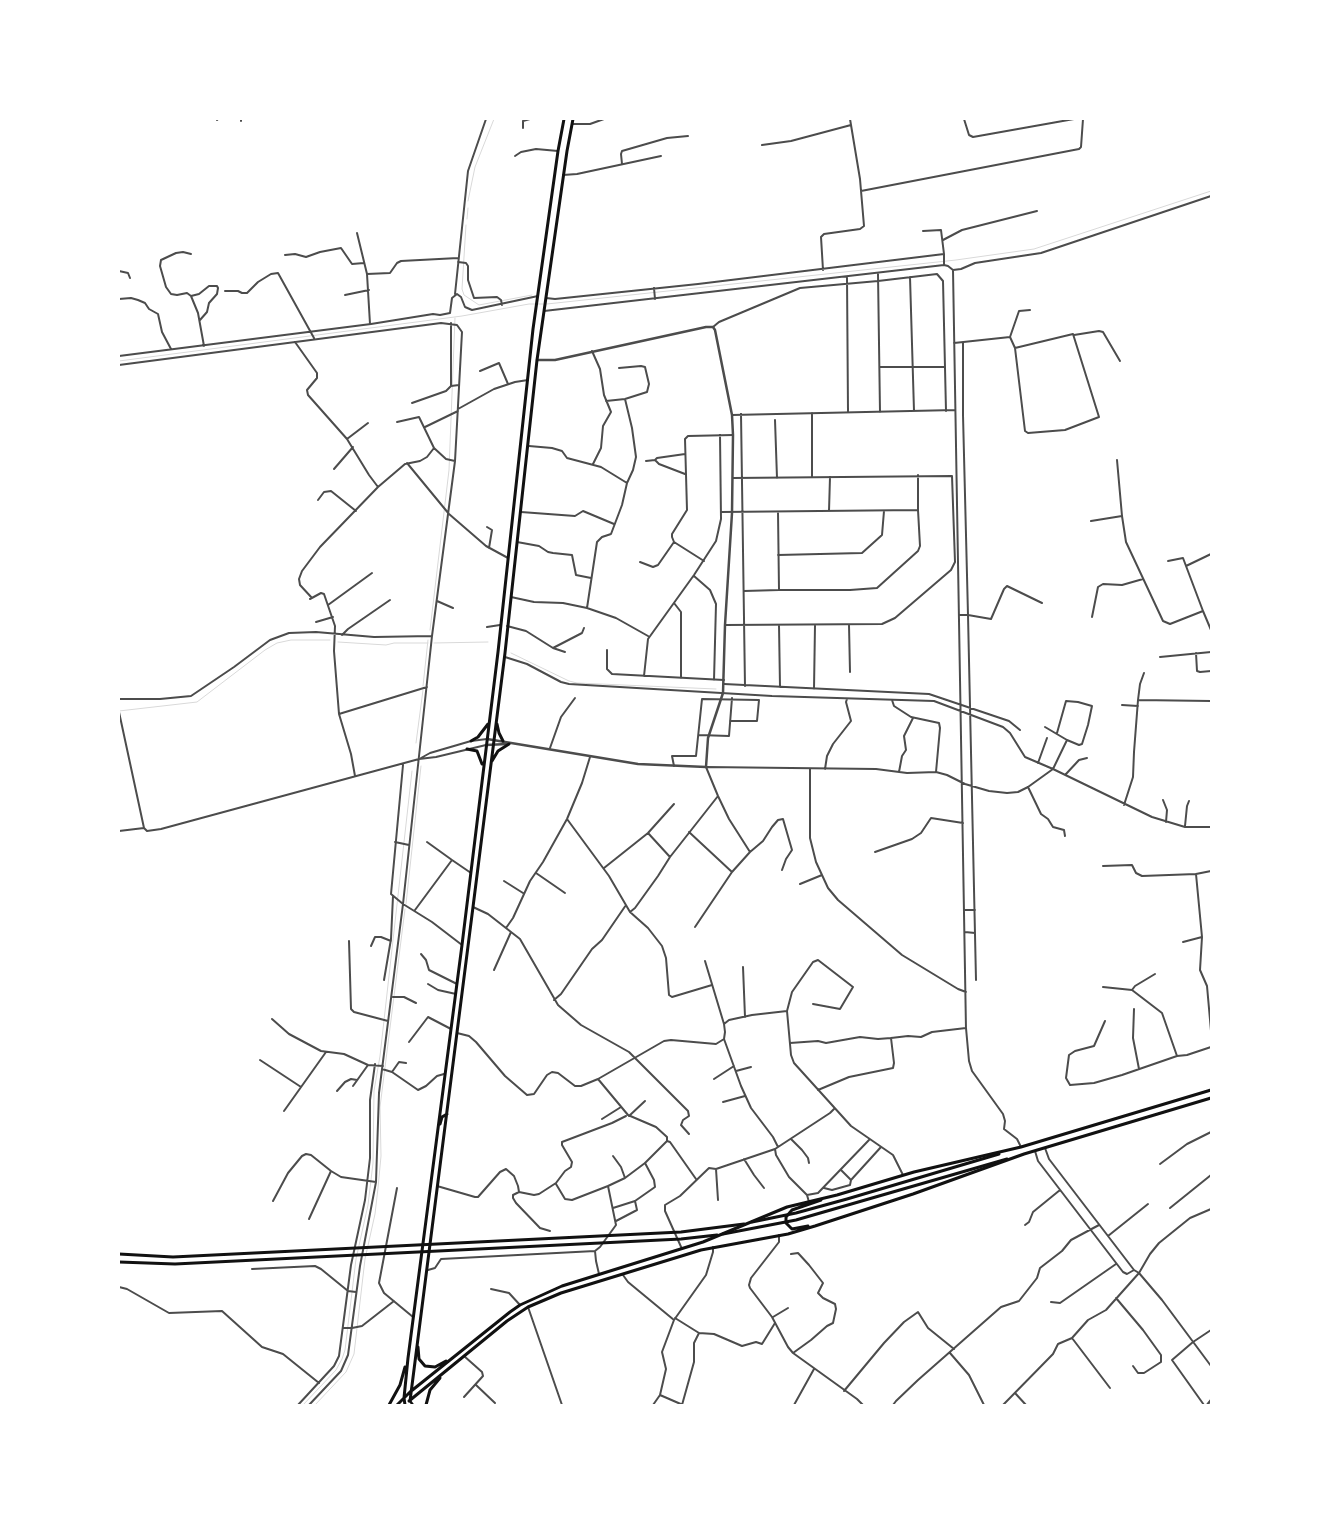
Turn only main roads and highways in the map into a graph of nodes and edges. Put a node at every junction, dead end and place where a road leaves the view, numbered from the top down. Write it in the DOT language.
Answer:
graph roads {
  1 [pos="564,119"];
  2 [pos="573,119"];
  3 [pos="528,439"];
  4 [pos="521,447"];
  5 [pos="496,718"];
  6 [pos="489,722"];
  7 [pos="471,741"];
  8 [pos="503,741"];
  9 [pos="509,744"];
  10 [pos="467,749"];
  11 [pos="490,765"];
  12 [pos="483,767"];
  13 [pos="452,1070"];
  14 [pos="445,1072"];
  15 [pos="1211,1090"];
  16 [pos="1211,1098"];
  17 [pos="447,1114"];
  18 [pos="436,1139"];
  19 [pos="1021,1147"];
  20 [pos="1024,1154"];
  21 [pos="809,1203"];
  22 [pos="836,1220"];
  23 [pos="119,1254"];
  24 [pos="119,1262"];
  25 [pos="418,1332"];
  26 [pos="455,1356"];
  27 [pos="408,1358"];
  28 [pos="447,1370"];
  29 [pos="410,1392"];
  30 [pos="404,1398"];
  31 [pos="410,1401"];
  32 [pos="389,1405"];
  33 [pos="397,1405"];
  34 [pos="405,1405"];
  35 [pos="413,1405"];
  36 [pos="426,1405"];
  1 -- 4 [label="main road"];
  2 -- 3 [label="main road"];
  3 -- 4 [label="main road"];
  3 -- 5 [label="main road"];
  4 -- 6 [label="main road"];
  5 -- 8 [label="main road"];
  5 -- 11 [label="main road"];
  6 -- 7 [label="main road"];
  6 -- 12 [label="main road"];
  9 -- 11 [label="main road"];
  10 -- 12 [label="main road"];
  11 -- 13 [label="main road"];
  12 -- 14 [label="main road"];
  13 -- 14 [label="main road"];
  13 -- 17 [label="main road"];
  14 -- 18 [label="main road"];
  15 -- 19 [label="main road"];
  16 -- 20 [label="main road"];
  17 -- 18 [label="main road"];
  17 -- 25 [label="main road"];
  18 -- 27 [label="main road"];
  19 -- 21 [label="main road"];
  19 -- 23 [label="main road"];
  20 -- 22 [label="main road"];
  20 -- 24 [label="main road"];
  21 -- 22 [label="main road"];
  21 -- 26 [label="main road"];
  22 -- 28 [label="main road"];
  25 -- 26 [label="main road"];
  25 -- 29 [label="main road"];
  26 -- 29 [label="main road"];
  27 -- 30 [label="main road"];
  27 -- 32 [label="main road"];
  28 -- 31 [label="main road"];
  28 -- 36 [label="main road"];
  29 -- 30 [label="main road"];
  29 -- 31 [label="main road"];
  30 -- 33 [label="main road"];
  30 -- 34 [label="main road"];
  31 -- 34 [label="main road"];
  31 -- 35 [label="main road"];
}
